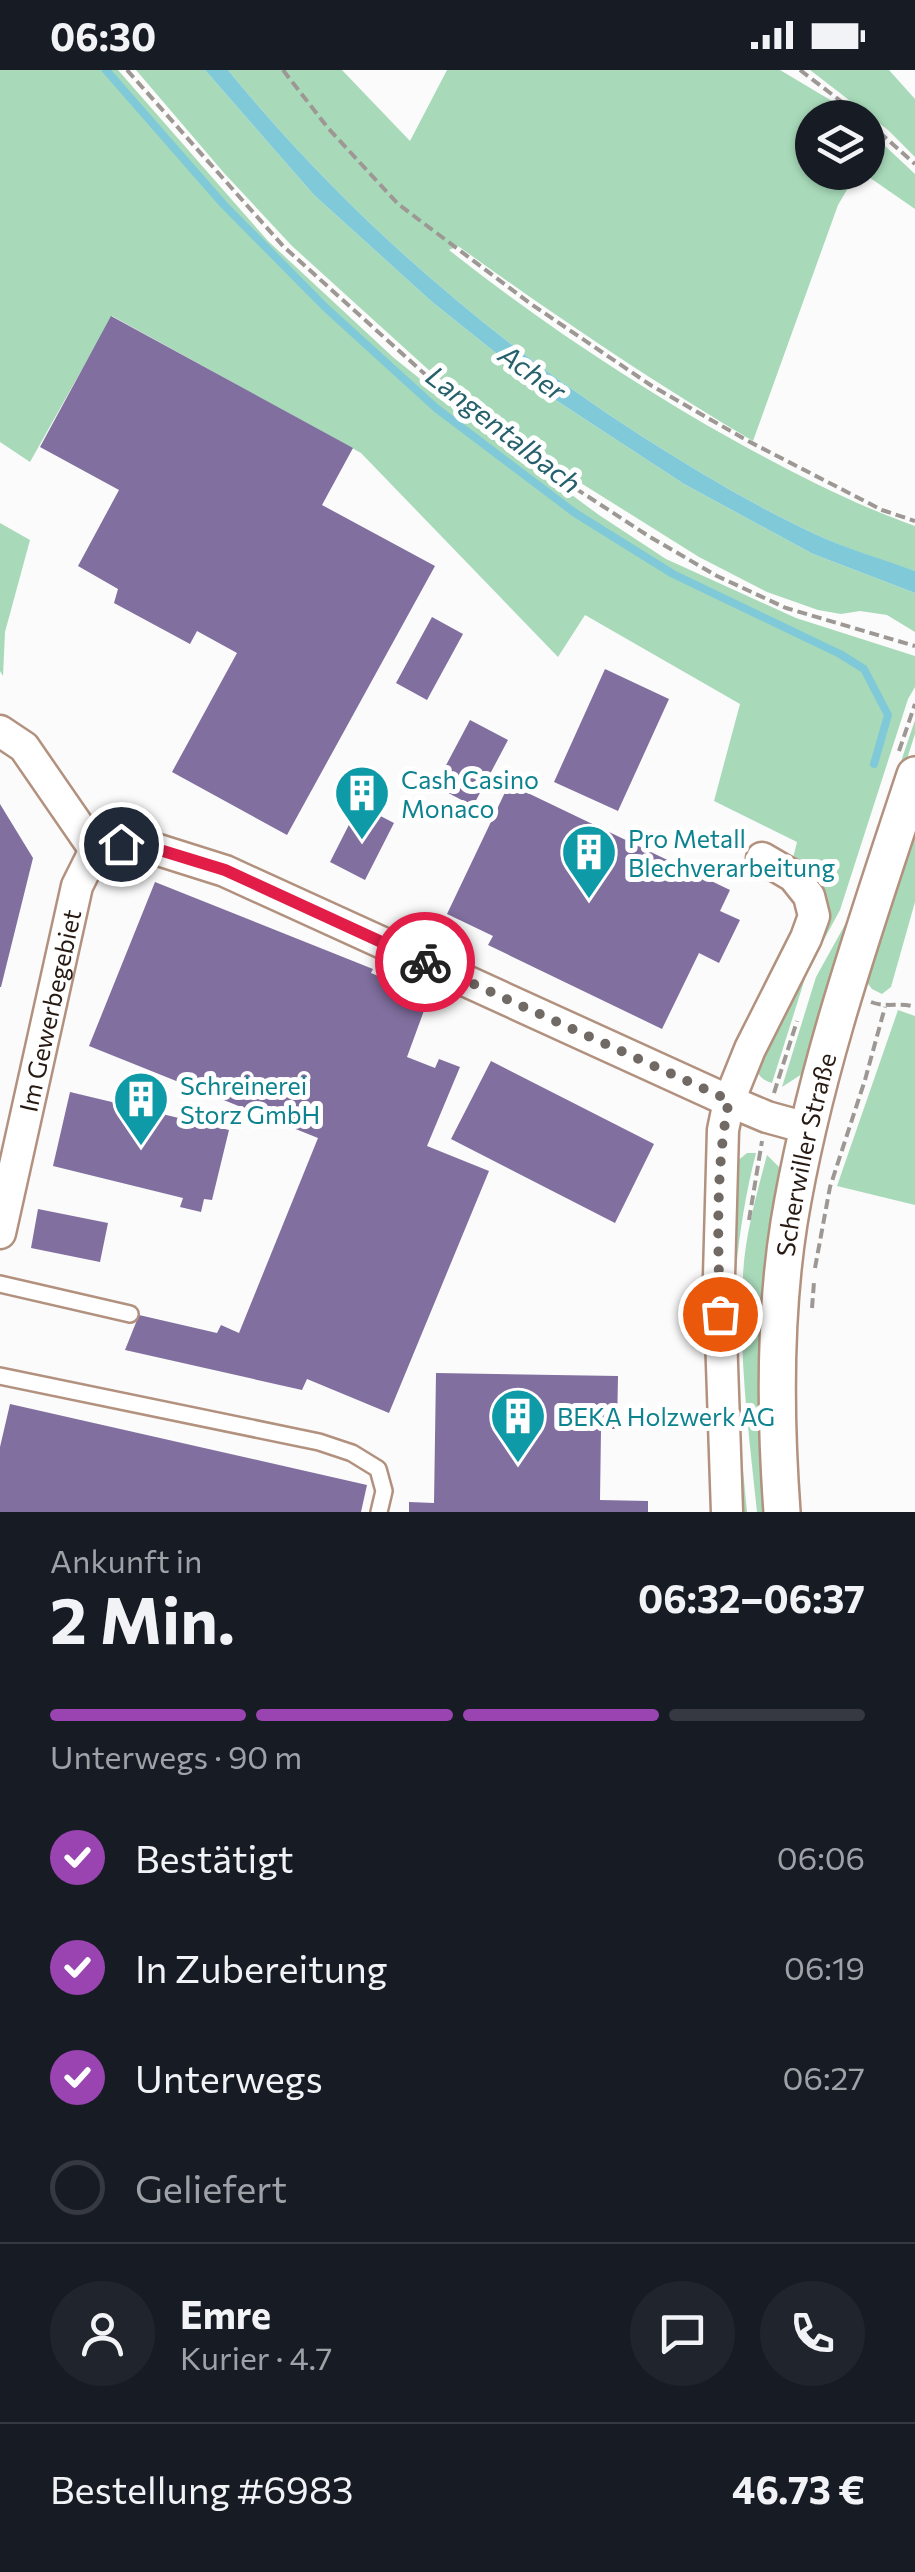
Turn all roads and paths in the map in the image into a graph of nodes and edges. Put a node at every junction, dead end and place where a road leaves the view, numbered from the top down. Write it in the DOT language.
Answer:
graph roads {
  1 [pos="127,70"];
  2 [pos="283,70"];
  3 [pos="800,70"];
  4 [pos="839,100"];
  5 [pos="885,138"];
  6 [pos="915,164"];
  7 [pos="915,520"];
  8 [pos="915,646"];
  9 [pos="0,731"];
  10 [pos="915,775"];
  11 [pos="95,850"];
  12 [pos="762,858"];
  13 [pos="915,1007"];
  14 [pos="729,1100"];
  15 [pos="807,1128"];
  16 [pos="4,1193"];
  17 [pos="0,1233"];
  18 [pos="0,1284"];
  19 [pos="130,1314"];
  20 [pos="811,1318"];
  21 [pos="0,1376"];
  22 [pos="379,1512"];
  23 [pos="727,1512"];
  24 [pos="782,1512"];
  1 -- 8 [label="path"];
  2 -- 7 [label="path"];
  3 -- 4 [label="path"];
  5 -- 6 [label="path"];
  9 -- 11 [label="street"];
  10 -- 15 [label="street, Scherwiller Straße"];
  11 -- 14 [label="street"];
  11 -- 16 [label="street, Im Gewerbegebiet"];
  12 -- 14 [label="street"];
  13 -- 20 [label="path"];
  14 -- 15 [label="street"];
  14 -- 23 [label="street"];
  15 -- 24 [label="street, Scherwiller Straße"];
  16 -- 17 [label="street, Im Gewerbegebiet"];
  18 -- 19 [label="lane"];
  21 -- 22 [label="lane"];
}
